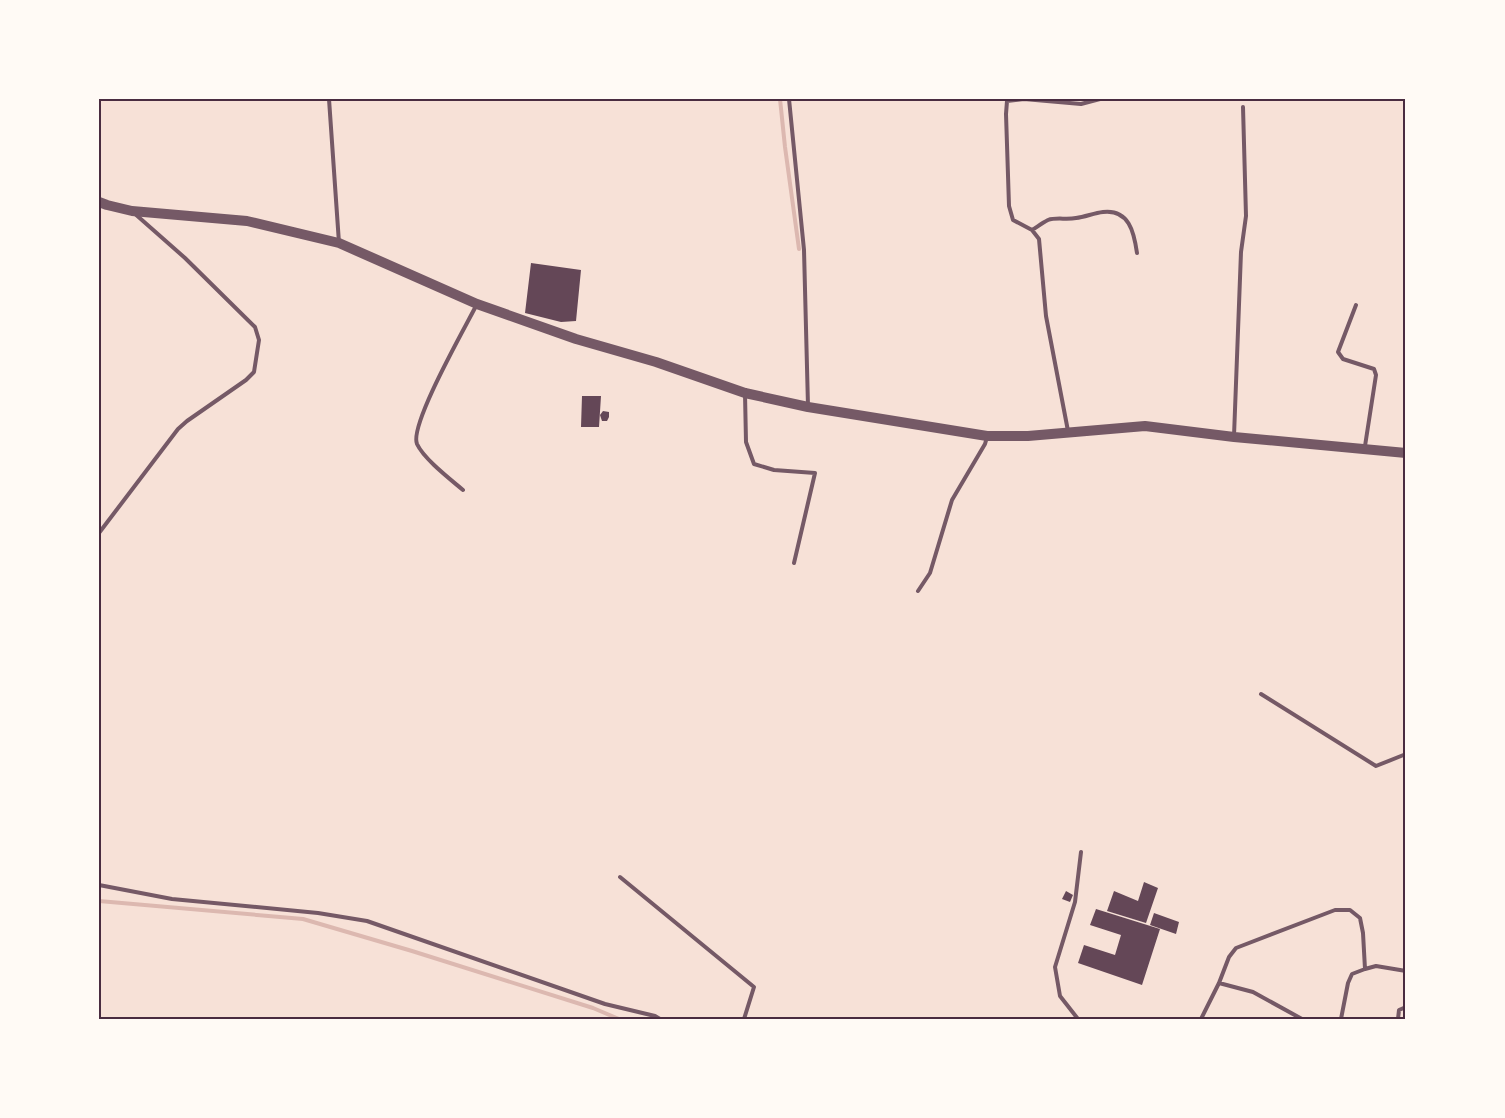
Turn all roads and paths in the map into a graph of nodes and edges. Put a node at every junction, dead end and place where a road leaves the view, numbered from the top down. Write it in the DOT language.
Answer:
graph roads {
  1 [pos="329,99"];
  2 [pos="789,99"];
  3 [pos="1100,99"];
  4 [pos="1007,100"];
  5 [pos="1243,107"];
  6 [pos="99,202"];
  7 [pos="132,211"];
  8 [pos="1032,230"];
  9 [pos="339,243"];
  10 [pos="1137,253"];
  11 [pos="477,304"];
  12 [pos="1356,305"];
  13 [pos="745,393"];
  14 [pos="808,407"];
  15 [pos="1068,432"];
  16 [pos="987,436"];
  17 [pos="1234,437"];
  18 [pos="1365,450"];
  19 [pos="1406,453"];
  20 [pos="463,490"];
  21 [pos="99,533"];
  22 [pos="794,563"];
  23 [pos="918,591"];
  24 [pos="1261,694"];
  25 [pos="1406,754"];
  26 [pos="1081,852"];
  27 [pos="620,877"];
  28 [pos="99,885"];
  29 [pos="1365,969"];
  30 [pos="1406,971"];
  31 [pos="1219,983"];
  32 [pos="1406,1006"];
  33 [pos="660,1019"];
  34 [pos="744,1019"];
  35 [pos="1078,1019"];
  36 [pos="1201,1019"];
  37 [pos="1302,1019"];
  38 [pos="1341,1019"];
  39 [pos="1398,1019"];
  1 -- 9 [label="lane"];
  2 -- 14 [label="lane"];
  3 -- 4 [label="lane"];
  4 -- 8 [label="lane"];
  5 -- 17 [label="lane"];
  6 -- 7 [label="street"];
  7 -- 9 [label="street"];
  7 -- 21 [label="lane"];
  8 -- 10 [label="lane"];
  8 -- 15 [label="lane"];
  9 -- 11 [label="street"];
  11 -- 13 [label="street"];
  11 -- 20 [label="lane"];
  12 -- 18 [label="lane"];
  13 -- 14 [label="street"];
  13 -- 22 [label="lane"];
  14 -- 16 [label="street"];
  15 -- 16 [label="street"];
  15 -- 17 [label="street"];
  16 -- 23 [label="lane"];
  17 -- 18 [label="street"];
  18 -- 19 [label="street"];
  24 -- 25 [label="lane"];
  26 -- 35 [label="lane"];
  27 -- 34 [label="lane"];
  28 -- 33 [label="lane"];
  29 -- 30 [label="lane"];
  29 -- 31 [label="lane"];
  29 -- 38 [label="lane"];
  31 -- 36 [label="lane"];
  31 -- 37 [label="lane"];
  32 -- 39 [label="lane"];
}
